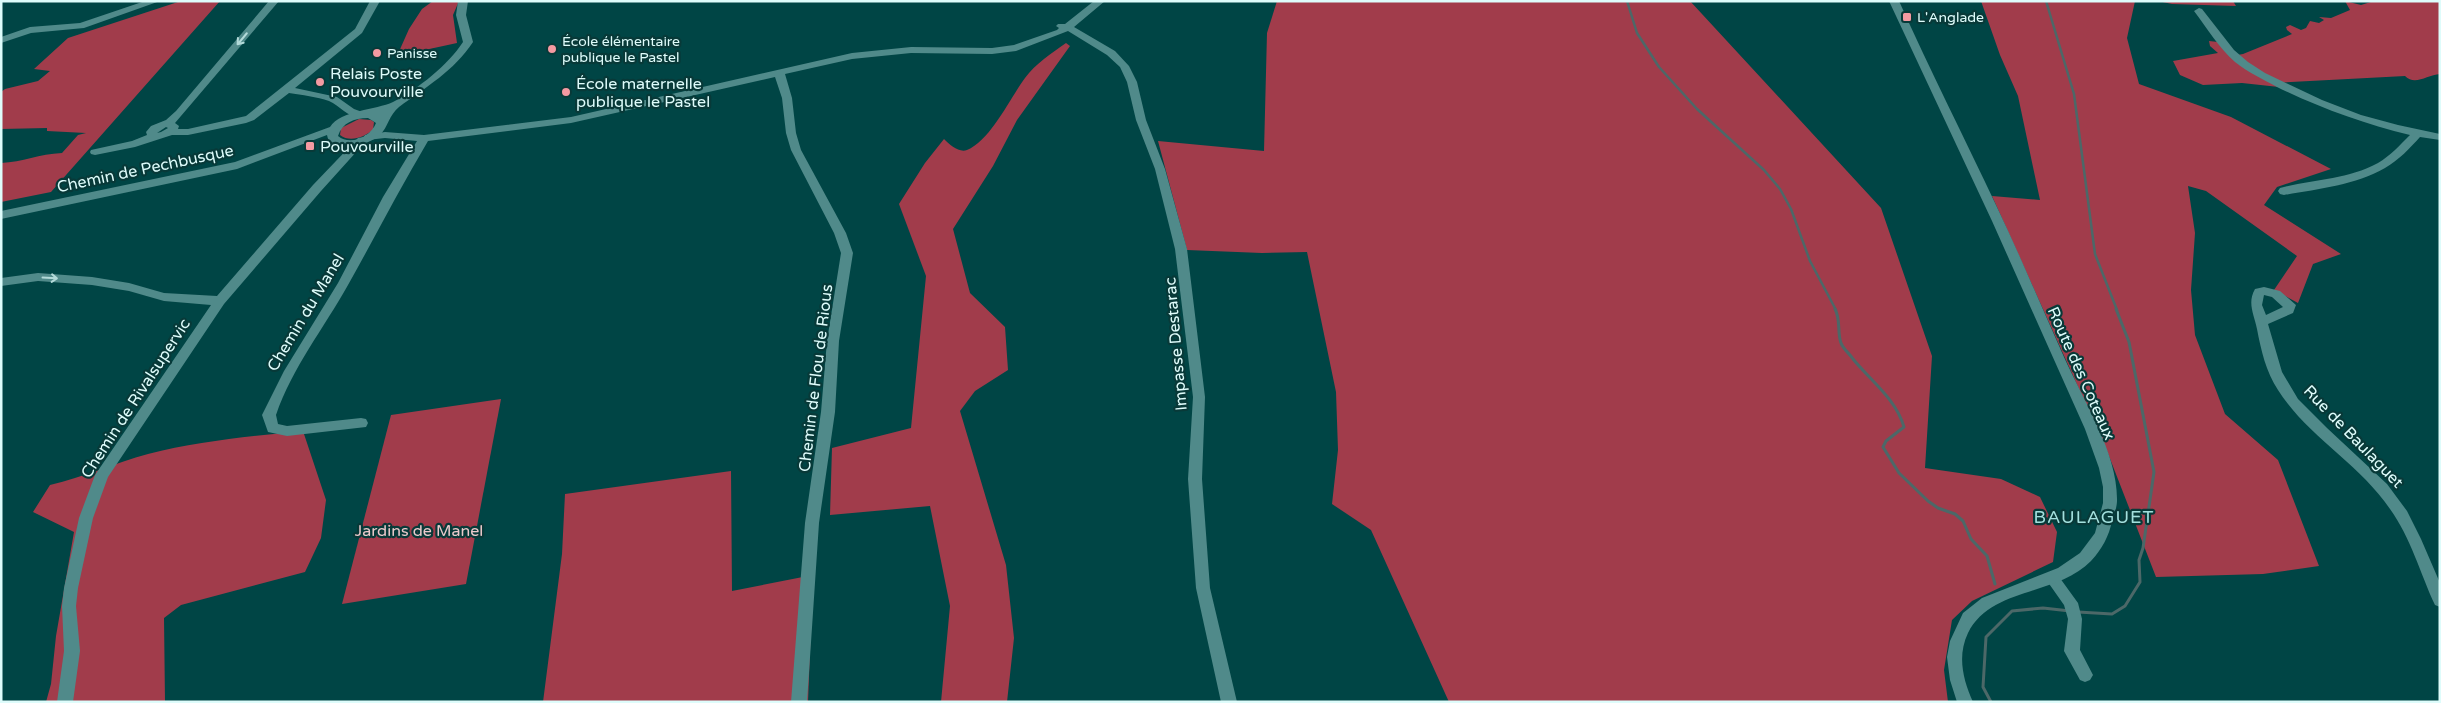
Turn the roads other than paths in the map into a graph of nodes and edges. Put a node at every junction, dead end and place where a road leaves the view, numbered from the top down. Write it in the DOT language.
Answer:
graph roads {
  1 [pos="155,1"];
  2 [pos="274,1"];
  3 [pos="375,1"];
  4 [pos="463,1"];
  5 [pos="1100,1"];
  6 [pos="1894,1"];
  7 [pos="2199,11"];
  8 [pos="1062,28"];
  9 [pos="1,40"];
  10 [pos="779,72"];
  11 [pos="287,89"];
  12 [pos="397,103"];
  13 [pos="341,104"];
  14 [pos="363,115"];
  15 [pos="381,123"];
  16 [pos="170,128"];
  17 [pos="337,134"];
  18 [pos="2417,134"];
  19 [pos="406,136"];
  20 [pos="2440,137"];
  21 [pos="424,138"];
  22 [pos="366,139"];
  23 [pos="95,152"];
  24 [pos="343,159"];
  25 [pos="2284,191"];
  26 [pos="1,215"];
  27 [pos="1,282"];
  28 [pos="220,301"];
  29 [pos="2262,322"];
  30 [pos="361,423"];
  31 [pos="2052,578"];
  32 [pos="2440,601"];
  33 [pos="2085,675"];
  34 [pos="62,700"];
  35 [pos="799,702"];
  36 [pos="1229,702"];
  37 [pos="1965,702"];
  1 -- 9 [label="street"];
  2 -- 16 [label="street, one-way"];
  3 -- 11 [label="street"];
  4 -- 12 [label="street"];
  5 -- 8 [label="street"];
  6 -- 31 [label="street, Route des Coteaux"];
  7 -- 18 [label="street"];
  8 -- 10 [label="street"];
  8 -- 36 [label="street, Impasse Destarac"];
  10 -- 21 [label="street"];
  10 -- 35 [label="street, Chemin de Flou de Rious"];
  11 -- 13 [label="street"];
  11 -- 16 [label="street"];
  12 -- 14 [label="street"];
  12 -- 15 [label="street, Chemin de Rivalsupervic"];
  13 -- 14 [label="street"];
  13 -- 17 [label="street"];
  14 -- 15 [label="street"];
  14 -- 17 [label="street"];
  15 -- 19 [label="street"];
  15 -- 22 [label="street, Chemin de Rivalsupervic"];
  16 -- 23 [label="street"];
  17 -- 22 [label="street"];
  17 -- 24 [label="street"];
  17 -- 26 [label="street, Chemin de Pechbusque"];
  18 -- 20 [label="street"];
  18 -- 25 [label="street"];
  19 -- 21 [label="street"];
  19 -- 22 [label="street"];
  21 -- 30 [label="street, Chemin du Manel"];
  22 -- 24 [label="street, Chemin de Rivalsupervic"];
  24 -- 28 [label="street, Chemin de Rivalsupervic"];
  27 -- 28 [label="street, one-way"];
  28 -- 34 [label="street, Chemin de Rivalsupervic"];
  29 -- 32 [label="street, Rue de Baulaguet"];
  31 -- 33 [label="street"];
  31 -- 37 [label="street, Route des Coteaux"];
}
